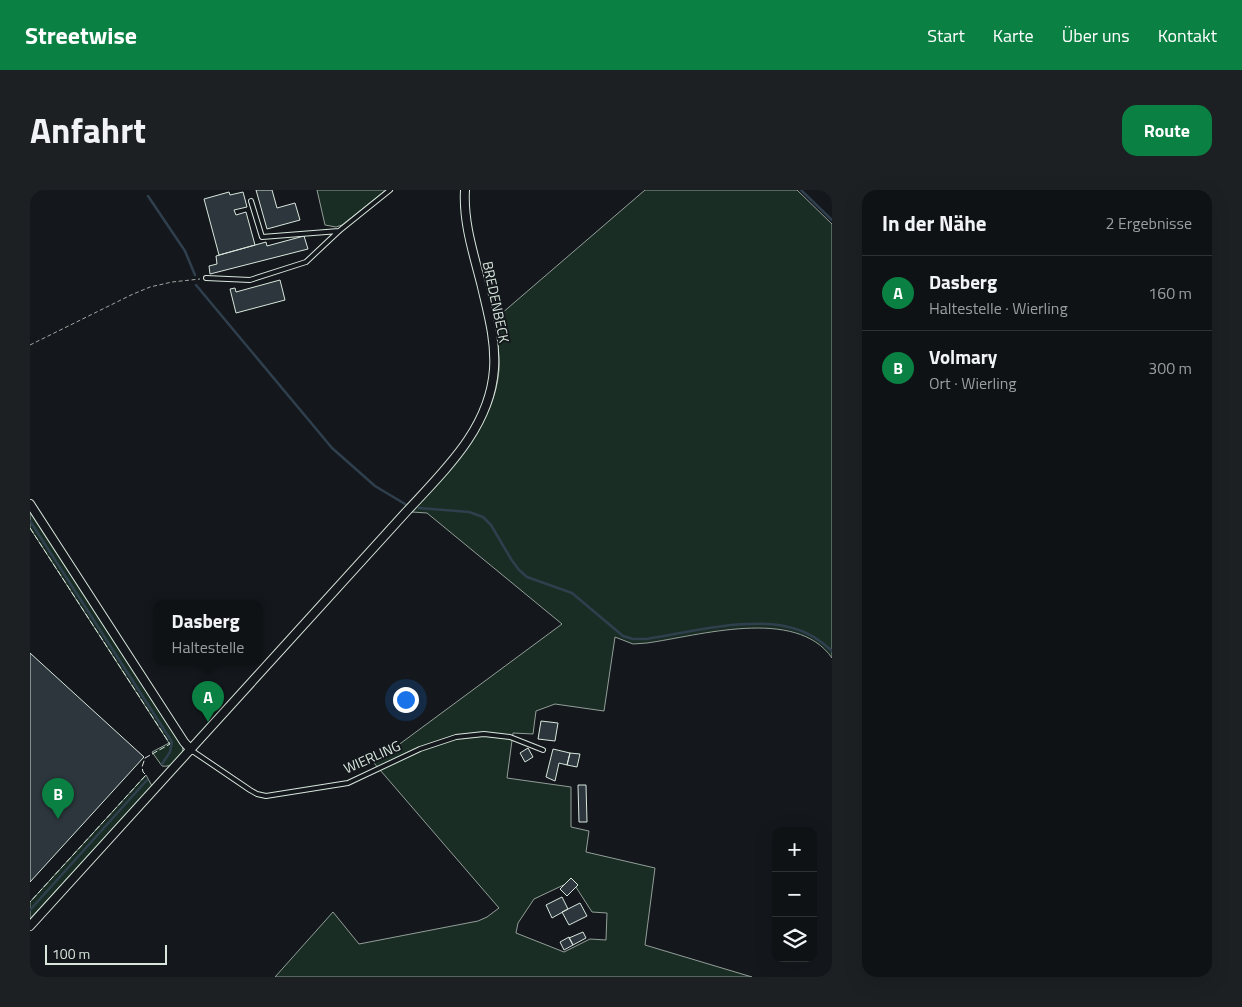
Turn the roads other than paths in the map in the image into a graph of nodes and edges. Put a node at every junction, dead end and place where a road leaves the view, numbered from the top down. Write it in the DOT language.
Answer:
graph roads {
  1 [pos="390,190"];
  2 [pos="465,190"];
  3 [pos="251,201"];
  4 [pos="339,230"];
  5 [pos="206,278"];
  6 [pos="30,504"];
  7 [pos="191,750"];
  8 [pos="542,750"];
  9 [pos="30,926"];
  1 -- 4 [label="lane"];
  2 -- 7 [label="street, BREDENBECK"];
  3 -- 4 [label="lane"];
  4 -- 5 [label="lane"];
  6 -- 7 [label="street, WIERLING"];
  7 -- 8 [label="lane, WIERLING"];
  7 -- 9 [label="street"];
}
